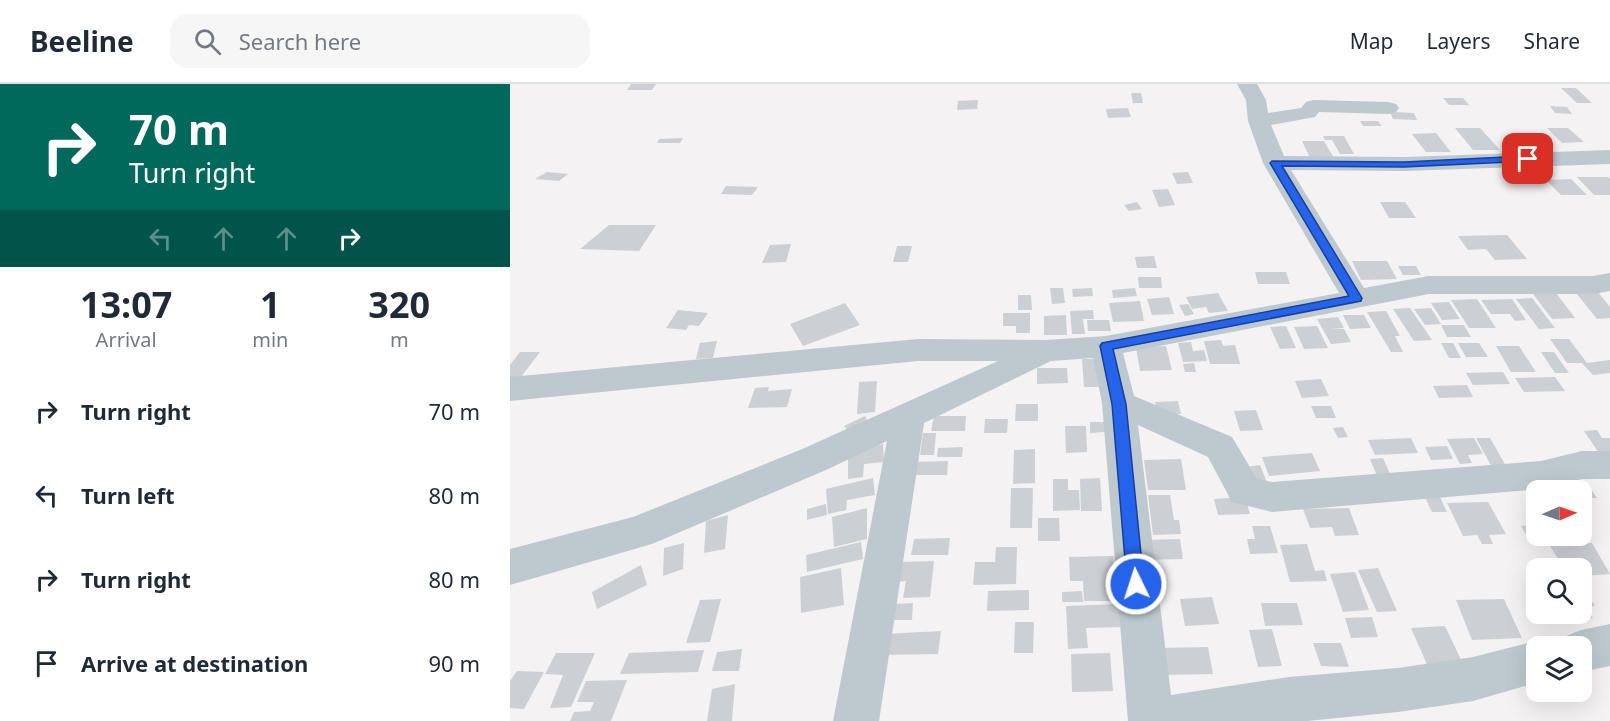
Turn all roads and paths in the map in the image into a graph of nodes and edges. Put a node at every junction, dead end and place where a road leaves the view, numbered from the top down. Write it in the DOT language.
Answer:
graph roads {
  1 [pos="1247,84"];
  2 [pos="1389,108"];
  3 [pos="1259,121"];
  4 [pos="1610,157"];
  5 [pos="1275,163"];
  6 [pos="1610,282"];
  7 [pos="1356,298"];
  8 [pos="1106,346"];
  9 [pos="1046,351"];
  10 [pos="510,389"];
  11 [pos="1119,404"];
  12 [pos="909,415"];
  13 [pos="1610,465"];
  14 [pos="510,567"];
  15 [pos="1610,645"];
  16 [pos="1592,649"];
  17 [pos="1526,665"];
  18 [pos="856,721"];
  1 -- 3 [label="street"];
  2 -- 3 [label="street"];
  3 -- 5 [label="street"];
  4 -- 5 [label="street"];
  5 -- 7 [label="street"];
  6 -- 7 [label="street"];
  7 -- 8 [label="street"];
  8 -- 9 [label="street"];
  8 -- 11 [label="street"];
  9 -- 10 [label="street"];
  9 -- 12 [label="street"];
  11 -- 13 [label="street"];
  11 -- 17 [label="street"];
  12 -- 14 [label="street"];
  12 -- 18 [label="street"];
  15 -- 16 [label="street"];
}
